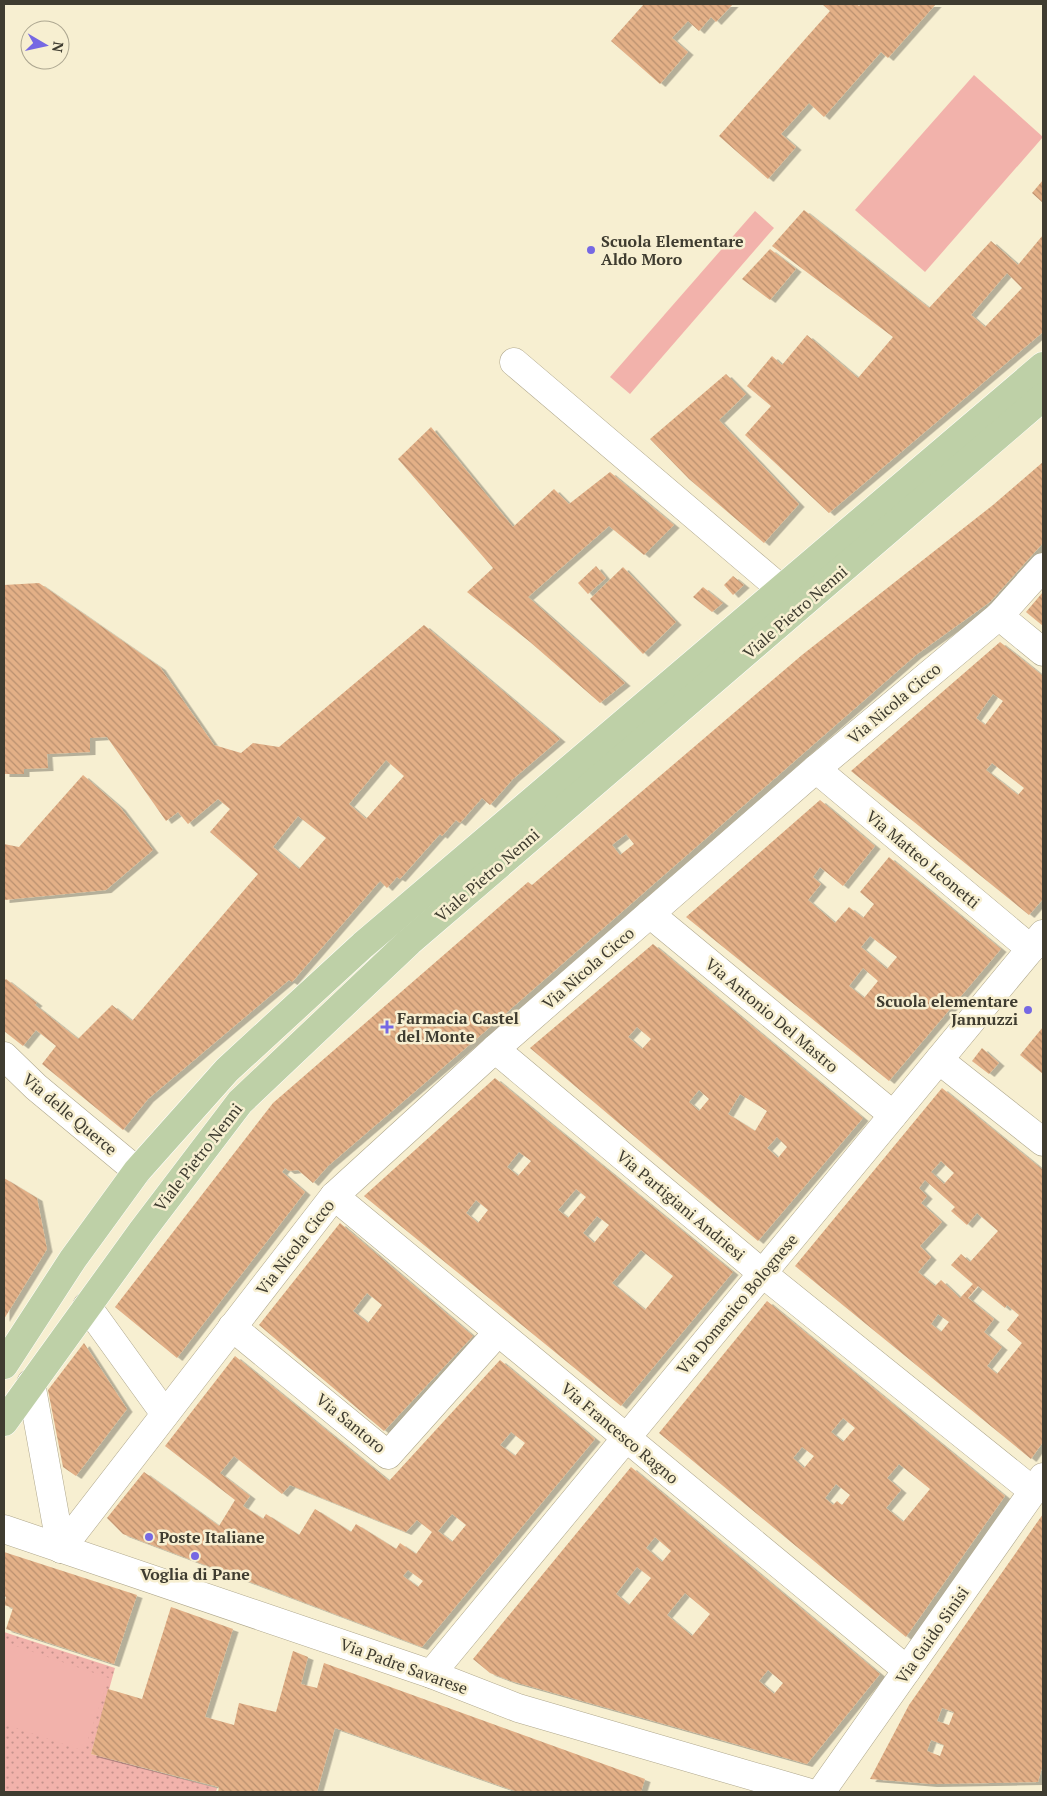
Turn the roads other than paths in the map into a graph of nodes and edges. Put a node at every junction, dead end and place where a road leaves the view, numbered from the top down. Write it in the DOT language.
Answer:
graph roads {
  1 [pos="514,362"];
  2 [pos="1043,366"];
  3 [pos="1043,397"];
  4 [pos="1043,567"];
  5 [pos="781,589"];
  6 [pos="998,616"];
  7 [pos="1043,652"];
  8 [pos="816,769"];
  9 [pos="650,914"];
  10 [pos="1037,941"];
  11 [pos="495,1049"];
  12 [pos="4,1056"];
  13 [pos="939,1060"];
  14 [pos="893,1115"];
  15 [pos="1043,1142"];
  16 [pos="138,1171"];
  17 [pos="334,1196"];
  18 [pos="762,1273"];
  19 [pos="86,1306"];
  20 [pos="232,1327"];
  21 [pos="498,1332"];
  22 [pos="4,1365"];
  23 [pos="31,1383"];
  24 [pos="166,1414"];
  25 [pos="4,1422"];
  26 [pos="626,1438"];
  27 [pos="1038,1484"];
  28 [pos="4,1529"];
  29 [pos="61,1549"];
  30 [pos="907,1670"];
  31 [pos="431,1674"];
  32 [pos="807,1792"];
  33 [pos="821,1792"];
  1 -- 5 [label="street"];
  2 -- 5 [label="main road, Viale Pietro Nenni"];
  3 -- 19 [label="main road, Viale Pietro Nenni"];
  4 -- 6 [label="street, Via Nicola Cicco"];
  5 -- 16 [label="main road, Viale Pietro Nenni"];
  6 -- 7 [label="street"];
  6 -- 8 [label="street, Via Nicola Cicco"];
  8 -- 9 [label="street, Via Nicola Cicco"];
  8 -- 10 [label="street, Via Matteo Leonetti"];
  9 -- 11 [label="street, Via Nicola Cicco"];
  9 -- 14 [label="street, Via Antonio Del Mastro"];
  10 -- 13 [label="street, Via Domenico Bolognese"];
  11 -- 17 [label="street, Via Nicola Cicco"];
  11 -- 18 [label="street, Via Partigiani Andriesi"];
  12 -- 16 [label="street, Via delle Querce"];
  13 -- 14 [label="street, Via Domenico Bolognese"];
  13 -- 15 [label="street"];
  14 -- 18 [label="street, Via Domenico Bolognese"];
  16 -- 22 [label="main road, Viale Pietro Nenni"];
  17 -- 20 [label="street, Via Nicola Cicco"];
  17 -- 21 [label="street, Via Francesco Ragno"];
  18 -- 26 [label="street, Via Domenico Bolognese"];
  18 -- 27 [label="street, Via Partigiani Andriesi"];
  19 -- 23 [label="main road, Viale Pietro Nenni"];
  19 -- 24 [label="street"];
  20 -- 21 [label="street, Via Santoro"];
  20 -- 24 [label="street, Via Nicola Cicco"];
  21 -- 26 [label="street, Via Francesco Ragno"];
  23 -- 25 [label="main road, Viale Pietro Nenni"];
  23 -- 29 [label="street"];
  24 -- 29 [label="street, Via Nicola Cicco"];
  26 -- 30 [label="street, Via Francesco Ragno"];
  26 -- 31 [label="street, Via Domenico Bolognese"];
  27 -- 30 [label="street, Via Guido Sinisi"];
  28 -- 29 [label="street, Via Padre Savarese"];
  29 -- 31 [label="street, Via Padre Savarese"];
  30 -- 33 [label="street, Via Guido Sinisi"];
  31 -- 32 [label="street, Via Padre Savarese"];
}
